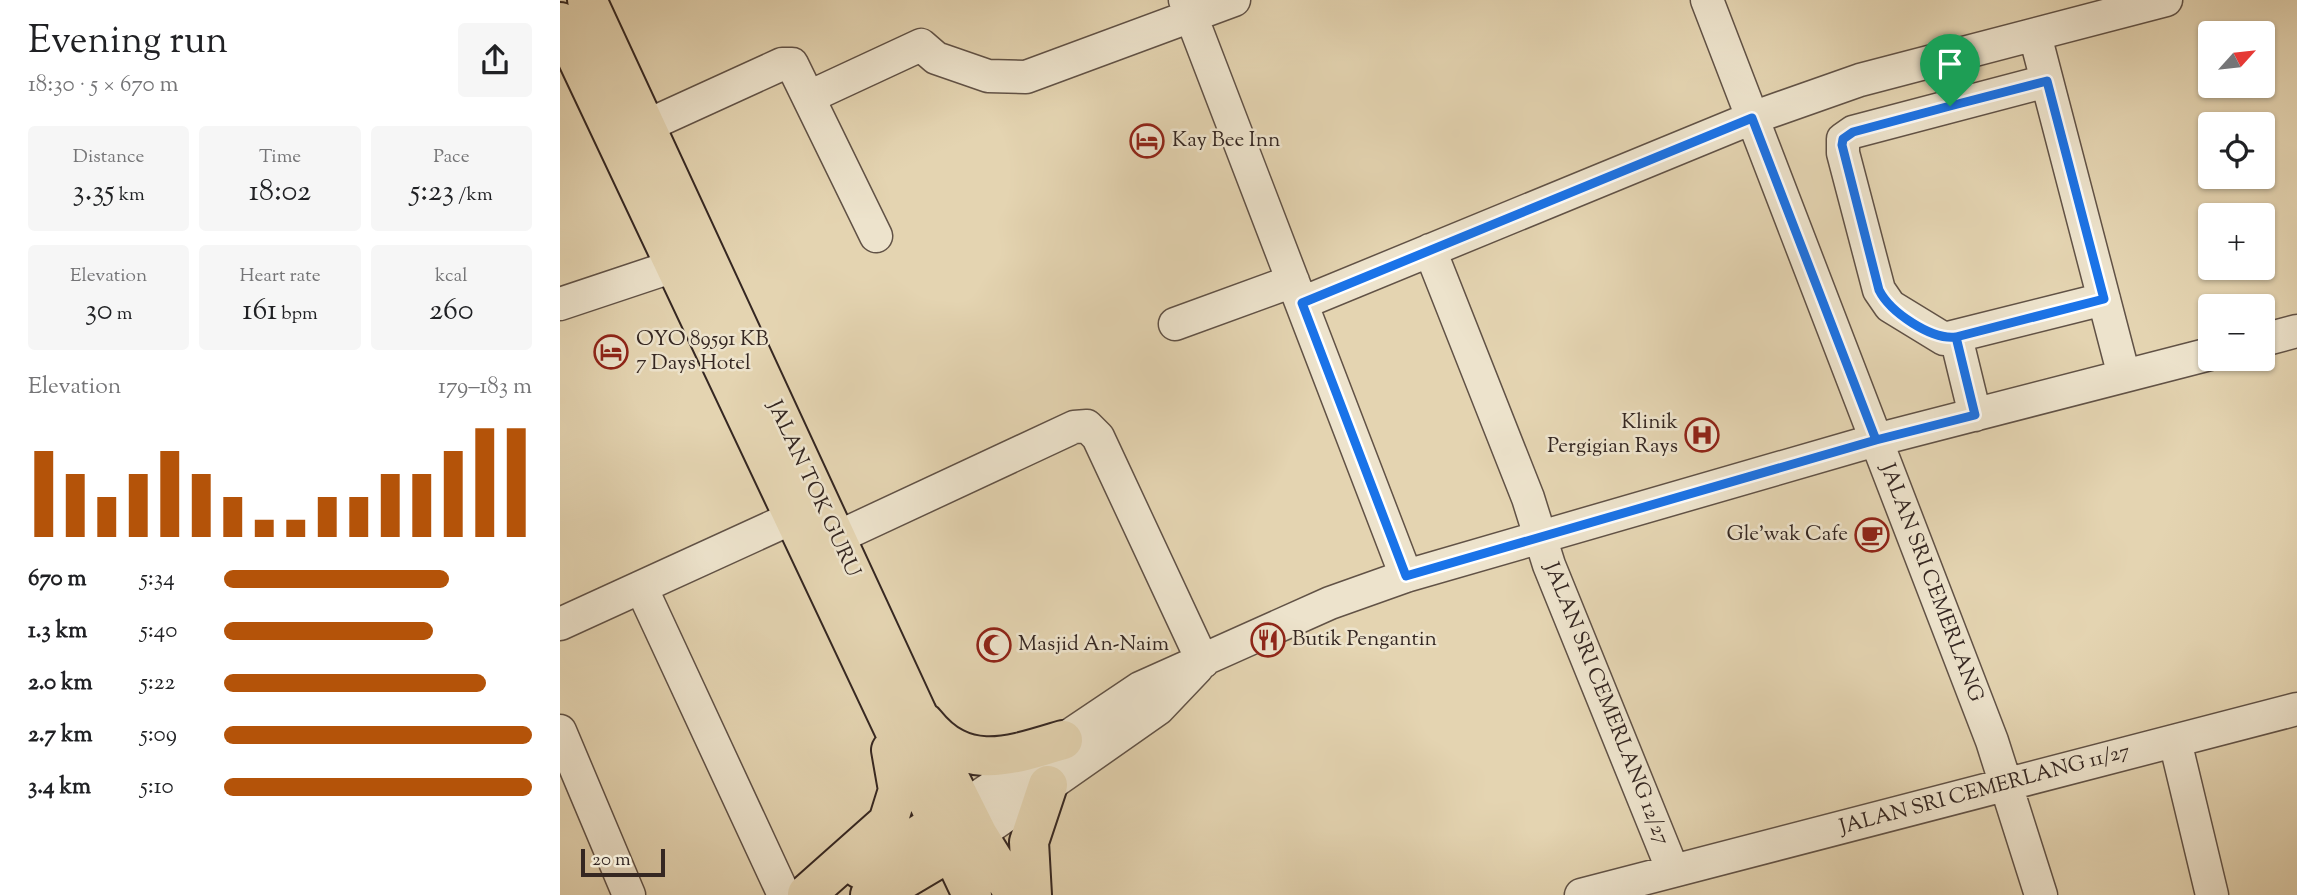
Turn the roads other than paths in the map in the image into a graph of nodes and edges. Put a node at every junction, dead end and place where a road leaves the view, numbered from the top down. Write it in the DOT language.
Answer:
graph roads {
  1 [pos="587,0"];
  2 [pos="1234,0"];
  3 [pos="1707,0"];
  4 [pos="2166,0"];
  5 [pos="1188,8"];
  6 [pos="560,22"];
  7 [pos="2035,35"];
  8 [pos="2047,81"];
  9 [pos="809,97"];
  10 [pos="1752,118"];
  11 [pos="644,127"];
  12 [pos="876,236"];
  13 [pos="1430,250"];
  14 [pos="674,266"];
  15 [pos="1297,292"];
  16 [pos="2104,299"];
  17 [pos="560,304"];
  18 [pos="1175,324"];
  19 [pos="2297,331"];
  20 [pos="1956,337"];
  21 [pos="2275,337"];
  22 [pos="2198,357"];
  23 [pos="2124,376"];
  24 [pos="1975,415"];
  25 [pos="1876,440"];
  26 [pos="792,518"];
  27 [pos="1540,536"];
  28 [pos="836,538"];
  29 [pos="1406,576"];
  30 [pos="641,587"];
  31 [pos="560,624"];
  32 [pos="1203,662"];
  33 [pos="877,699"];
  34 [pos="2297,709"];
  35 [pos="917,713"];
  36 [pos="560,731"];
  37 [pos="1063,740"];
  38 [pos="2175,741"];
  39 [pos="2008,784"];
  40 [pos="1048,785"];
  41 [pos="956,830"];
  42 [pos="1673,871"];
  43 [pos="629,895"];
  44 [pos="798,895"];
  45 [pos="871,895"];
  46 [pos="880,895"];
  47 [pos="972,895"];
  48 [pos="1015,895"];
  49 [pos="1032,895"];
  50 [pos="1581,895"];
  51 [pos="2041,895"];
  52 [pos="2212,895"];
  1 -- 11 [label="main road, JALAN TOK GURU"];
  2 -- 5 [label="street"];
  3 -- 10 [label="street, JALAN SRI CEMERLANG"];
  4 -- 7 [label="street"];
  5 -- 9 [label="street"];
  5 -- 15 [label="street"];
  6 -- 14 [label="main road, JALAN TOK GURU"];
  7 -- 8 [label="street"];
  7 -- 10 [label="street"];
  8 -- 16 [label="street"];
  8 -- 20 [label="street"];
  9 -- 11 [label="street"];
  9 -- 12 [label="street"];
  10 -- 13 [label="street"];
  10 -- 25 [label="street, JALAN SRI CEMERLANG"];
  11 -- 28 [label="main road, JALAN TOK GURU"];
  13 -- 15 [label="street"];
  13 -- 27 [label="street, JALAN SRI CEMERLANG 12/27"];
  14 -- 17 [label="street"];
  14 -- 26 [label="main road, JALAN TOK GURU"];
  15 -- 18 [label="street"];
  15 -- 29 [label="street"];
  16 -- 20 [label="street"];
  16 -- 23 [label="street"];
  19 -- 21 [label="street"];
  20 -- 24 [label="street"];
  22 -- 23 [label="street"];
  23 -- 24 [label="street"];
  24 -- 25 [label="street"];
  25 -- 27 [label="street"];
  25 -- 39 [label="street, JALAN SRI CEMERLANG"];
  26 -- 30 [label="street"];
  26 -- 33 [label="main road, JALAN TOK GURU"];
  27 -- 29 [label="street"];
  27 -- 42 [label="street, JALAN SRI CEMERLANG 12/27"];
  28 -- 32 [label="street"];
  28 -- 35 [label="main road, JALAN TOK GURU"];
  29 -- 32 [label="street"];
  30 -- 31 [label="street"];
  30 -- 44 [label="street"];
  32 -- 37 [label="street"];
  32 -- 40 [label="street"];
  33 -- 41 [label="main road, JALAN TOK GURU"];
  33 -- 44 [label="main road"];
  34 -- 38 [label="street, JALAN SRI CEMERLANG 11/27"];
  35 -- 37 [label="main road"];
  35 -- 41 [label="main road, JALAN TOK GURU"];
  36 -- 43 [label="street"];
  37 -- 41 [label="street"];
  38 -- 39 [label="street, JALAN SRI CEMERLANG 11/27"];
  38 -- 52 [label="street"];
  39 -- 42 [label="street, JALAN SRI CEMERLANG 11/27"];
  39 -- 51 [label="street, JALAN SRI CEMERLANG"];
  40 -- 41 [label="street"];
  40 -- 49 [label="main road"];
  41 -- 44 [label="main road"];
  41 -- 45 [label="main road"];
  41 -- 47 [label="main road, JALAN TOK GURU"];
  41 -- 48 [label="main road, JALAN TOK GURU"];
  42 -- 50 [label="street, JALAN SRI CEMERLANG 11/27"];
  45 -- 46 [label="main road"];
}
